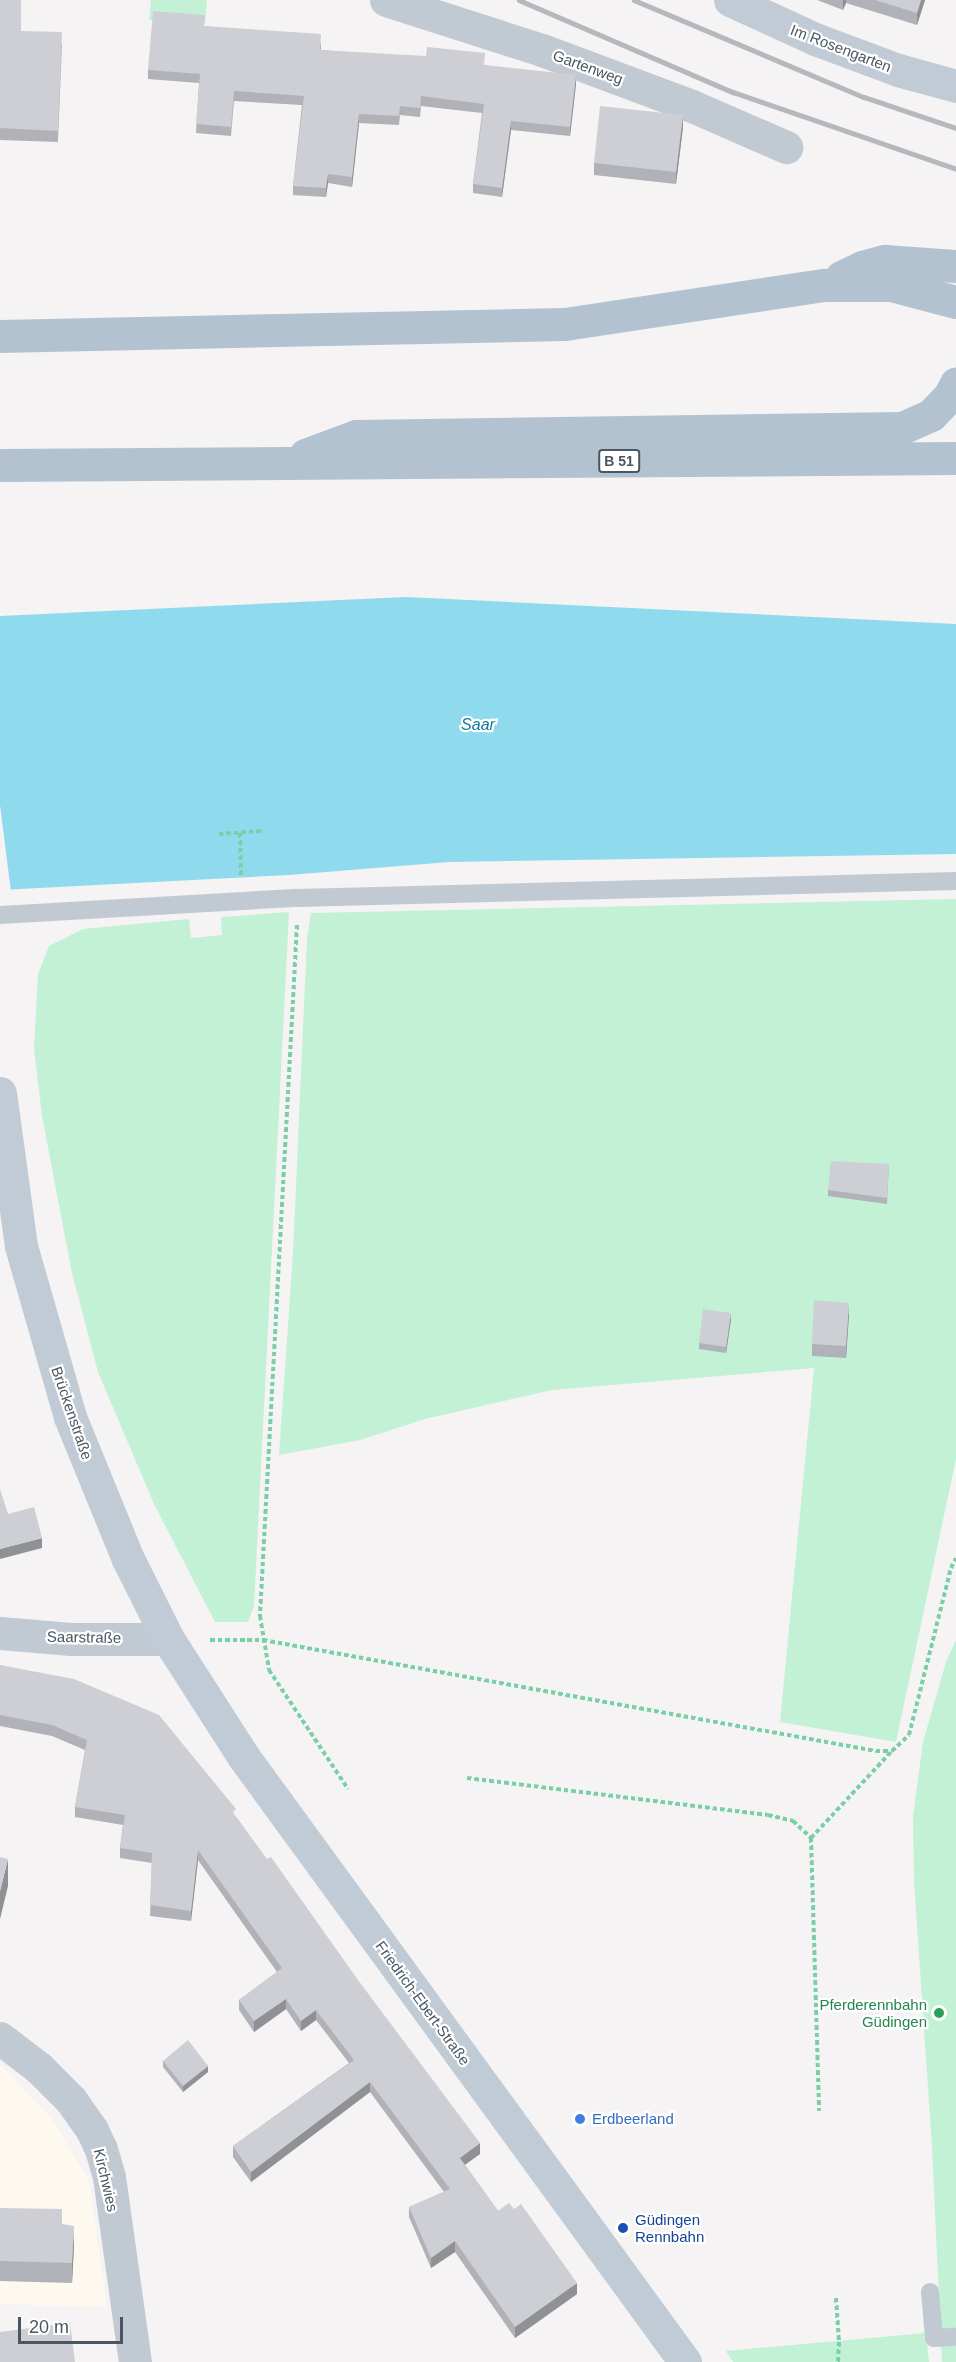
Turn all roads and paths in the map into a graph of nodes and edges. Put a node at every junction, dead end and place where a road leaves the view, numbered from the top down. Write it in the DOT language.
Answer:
graph roads {
  1 [pos="386,0"];
  2 [pos="730,0"];
  3 [pos="956,86"];
  4 [pos="786,147"];
  5 [pos="956,266"];
  6 [pos="824,285"];
  7 [pos="922,292"];
  8 [pos="956,302"];
  9 [pos="956,330"];
  10 [pos="0,336"];
  11 [pos="956,382"];
  12 [pos="956,458"];
  13 [pos="282,463"];
  14 [pos="0,465"];
  15 [pos="262,831"];
  16 [pos="240,833"];
  17 [pos="219,834"];
  18 [pos="956,881"];
  19 [pos="298,898"];
  20 [pos="242,900"];
  21 [pos="0,915"];
  22 [pos="0,1093"];
  23 [pos="956,1558"];
  24 [pos="0,1633"];
  25 [pos="168,1639"];
  26 [pos="263,1640"];
  27 [pos="892,1752"];
  28 [pos="467,1778"];
  29 [pos="348,1789"];
  30 [pos="811,1838"];
  31 [pos="0,2038"];
  32 [pos="819,2111"];
  33 [pos="930,2292"];
  34 [pos="836,2298"];
  35 [pos="956,2337"];
  36 [pos="135,2362"];
  37 [pos="685,2362"];
  38 [pos="837,2362"];
  1 -- 4 [label="street, Gartenweg"];
  2 -- 3 [label="main road, Im Rosengarten"];
  5 -- 6 [label="main road"];
  6 -- 7 [label="main road"];
  6 -- 10 [label="main road"];
  7 -- 8 [label="main road"];
  7 -- 9 [label="main road"];
  11 -- 13 [label="main road"];
  12 -- 13 [label="main road, B 51"];
  13 -- 14 [label="main road, B 51"];
  15 -- 16 [label="path"];
  16 -- 17 [label="path"];
  16 -- 20 [label="path"];
  18 -- 19 [label="lane"];
  19 -- 20 [label="lane"];
  19 -- 26 [label="path"];
  20 -- 21 [label="lane"];
  22 -- 25 [label="main road, Brückenstraße"];
  23 -- 27 [label="path"];
  24 -- 25 [label="street, Saarstraße"];
  25 -- 26 [label="path"];
  25 -- 37 [label="main road, Friedrich-Ebert-Straße"];
  26 -- 27 [label="path"];
  26 -- 29 [label="path"];
  27 -- 30 [label="path"];
  28 -- 30 [label="path"];
  30 -- 32 [label="path"];
  31 -- 36 [label="street, Kirchwies"];
  33 -- 35 [label="lane"];
  34 -- 38 [label="path"];
}
